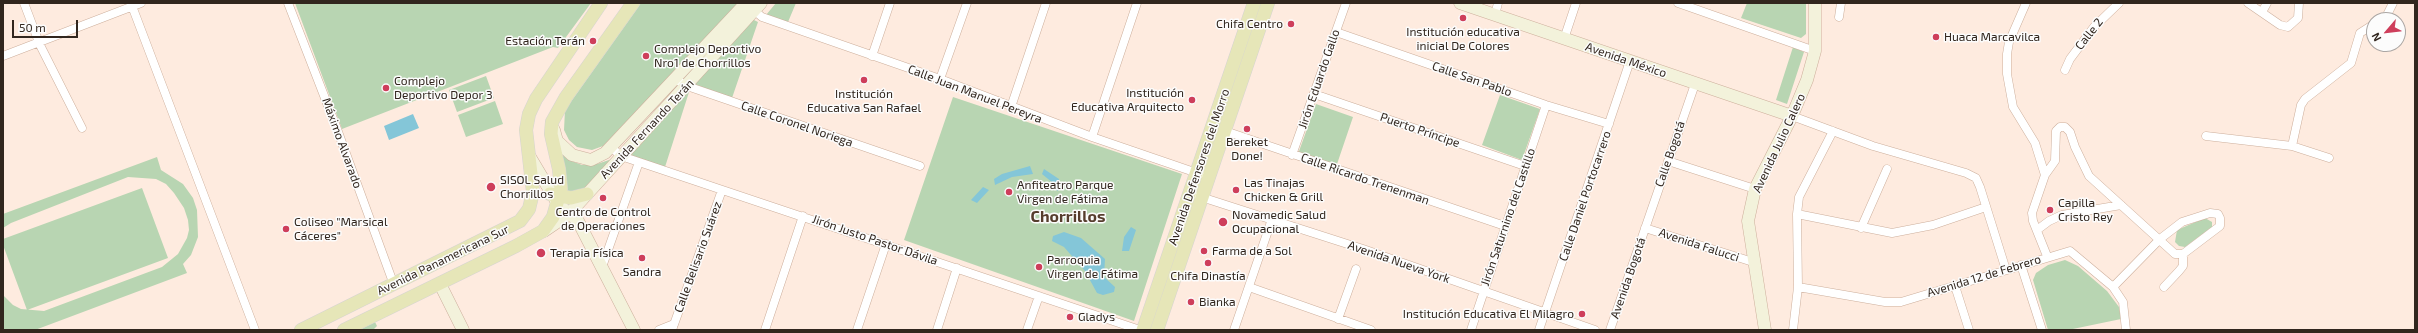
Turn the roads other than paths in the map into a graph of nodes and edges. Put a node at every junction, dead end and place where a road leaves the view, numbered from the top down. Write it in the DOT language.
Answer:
graph roads {
  1 [pos="24,3"];
  2 [pos="141,3"];
  3 [pos="288,3"];
  4 [pos="601,3"];
  5 [pos="633,3"];
  6 [pos="890,3"];
  7 [pos="967,3"];
  8 [pos="1046,3"];
  9 [pos="1137,3"];
  10 [pos="1254,3"];
  11 [pos="1268,3"];
  12 [pos="1346,3"];
  13 [pos="1460,3"];
  14 [pos="1498,3"];
  15 [pos="1576,3"];
  16 [pos="1678,3"];
  17 [pos="1815,3"];
  18 [pos="1841,3"];
  19 [pos="2026,3"];
  20 [pos="2119,3"];
  21 [pos="2248,3"];
  22 [pos="2267,3"];
  23 [pos="2299,3"];
  24 [pos="2393,3"];
  25 [pos="752,5"];
  26 [pos="132,6"];
  27 [pos="2262,12"];
  28 [pos="2388,12"];
  29 [pos="1495,15"];
  30 [pos="1839,17"];
  31 [pos="2366,30"];
  32 [pos="1336,32"];
  33 [pos="1564,39"];
  34 [pos="39,42"];
  35 [pos="1815,51"];
  36 [pos="3,56"];
  37 [pos="872,56"];
  38 [pos="1630,61"];
  39 [pos="2065,70"];
  40 [pos="675,79"];
  41 [pos="940,79"];
  42 [pos="1694,84"];
  43 [pos="687,86"];
  44 [pos="1314,94"];
  45 [pos="1546,104"];
  46 [pos="1010,107"];
  47 [pos="555,115"];
  48 [pos="1792,116"];
  49 [pos="1610,124"];
  50 [pos="82,128"];
  51 [pos="1833,130"];
  52 [pos="1225,131"];
  53 [pos="2206,136"];
  54 [pos="1092,137"];
  55 [pos="2292,146"];
  56 [pos="528,152"];
  57 [pos="616,152"];
  58 [pos="1292,155"];
  59 [pos="2329,158"];
  60 [pos="1668,161"];
  61 [pos="639,162"];
  62 [pos="920,166"];
  63 [pos="1525,166"];
  64 [pos="1887,169"];
  65 [pos="1203,175"];
  66 [pos="2045,175"];
  67 [pos="1755,189"];
  68 [pos="722,190"];
  69 [pos="1190,193"];
  70 [pos="587,194"];
  71 [pos="556,198"];
  72 [pos="1202,198"];
  73 [pos="2121,205"];
  74 [pos="1986,207"];
  75 [pos="569,214"];
  76 [pos="1797,214"];
  77 [pos="803,216"];
  78 [pos="1272,219"];
  79 [pos="1505,226"];
  80 [pos="1646,226"];
  81 [pos="1861,228"];
  82 [pos="2037,230"];
  83 [pos="543,231"];
  84 [pos="2160,239"];
  85 [pos="886,244"];
  86 [pos="2183,254"];
  87 [pos="2047,256"];
  88 [pos="1754,262"];
  89 [pos="2021,266"];
  90 [pos="602,267"];
  91 [pos="957,268"];
  92 [pos="1356,269"];
  93 [pos="2006,270"];
  94 [pos="440,284"];
  95 [pos="394,285"];
  96 [pos="1955,286"];
  97 [pos="1249,287"];
  98 [pos="1798,287"];
  99 [pos="2113,287"];
  100 [pos="2164,287"];
  101 [pos="1483,291"];
  102 [pos="1039,296"];
  103 [pos="1545,312"];
  104 [pos="1338,319"];
  105 [pos="673,327"];
  106 [pos="255,330"];
  107 [pos="301,330"];
  108 [pos="344,330"];
  109 [pos="462,330"];
  110 [pos="634,330"];
  111 [pos="659,330"];
  112 [pos="765,330"];
  113 [pos="857,330"];
  114 [pos="937,330"];
  115 [pos="1028,330"];
  116 [pos="1141,330"];
  117 [pos="1157,330"];
  118 [pos="1234,330"];
  119 [pos="1372,330"];
  120 [pos="1471,330"];
  121 [pos="1539,330"];
  122 [pos="1595,330"];
  123 [pos="1610,330"];
  124 [pos="1765,330"];
  125 [pos="1793,330"];
  126 [pos="1969,330"];
  127 [pos="2042,330"];
  128 [pos="2126,330"];
  1 -- 34 [label="street"];
  2 -- 26 [label="street"];
  3 -- 95 [label="street, Máximo Alvarado"];
  4 -- 56 [label="main road, Avenida Panamericana Sur"];
  5 -- 47 [label="main road"];
  6 -- 37 [label="street"];
  7 -- 41 [label="street"];
  8 -- 46 [label="street"];
  9 -- 54 [label="street"];
  10 -- 65 [label="main road, Avenida Defensores del Morro"];
  11 -- 52 [label="main road, Avenida Defensores del Morro"];
  12 -- 32 [label="street, Jirón Eduardo Gallo"];
  13 -- 29 [label="main road, Avenida México"];
  14 -- 29 [label="street"];
  15 -- 33 [label="street"];
  16 -- 35 [label="street"];
  17 -- 35 [label="main road, Avenida Julio Calero"];
  18 -- 30 [label="street"];
  19 -- 66 [label="street"];
  20 -- 39 [label="street, Calle 2"];
  21 -- 27 [label="street"];
  22 -- 27 [label="street"];
  23 -- 27 [label="street"];
  24 -- 28 [label="street"];
  25 -- 37 [label="street, Calle Juan Manuel Pereyra"];
  25 -- 40 [label="main road, Avenida Fernando Terán"];
  25 -- 43 [label="main road, Avenida Fernando Terán"];
  26 -- 34 [label="street"];
  26 -- 106 [label="street"];
  29 -- 33 [label="main road, Avenida México"];
  31 -- 55 [label="street"];
  32 -- 44 [label="street, Jirón Eduardo Gallo"];
  32 -- 45 [label="street, Calle San Pablo"];
  33 -- 38 [label="main road, Avenida México"];
  34 -- 36 [label="street"];
  34 -- 50 [label="street"];
  35 -- 48 [label="main road, Avenida Julio Calero"];
  37 -- 41 [label="street, Calle Juan Manuel Pereyra"];
  38 -- 42 [label="main road, Avenida México"];
  38 -- 49 [label="street, Calle Daniel Portocarrero"];
  40 -- 43 [label="street, Calle Coronel Noriega"];
  40 -- 57 [label="main road, Avenida Fernando Terán"];
  41 -- 46 [label="street, Calle Juan Manuel Pereyra"];
  42 -- 48 [label="main road, Avenida México"];
  42 -- 60 [label="street, Calle Bogotá"];
  43 -- 57 [label="main road, Avenida Fernando Terán"];
  43 -- 62 [label="street, Calle Coronel Noriega"];
  44 -- 58 [label="street, Jirón Eduardo Gallo"];
  44 -- 63 [label="street, Puerto Príncipe"];
  45 -- 49 [label="street, Calle San Pablo"];
  45 -- 63 [label="street, Jirón Saturnino del Castillo"];
  46 -- 54 [label="street, Calle Juan Manuel Pereyra"];
  47 -- 57 [label="main road, Avenida Fernando Terán"];
  47 -- 71 [label="main road"];
  48 -- 51 [label="street"];
  48 -- 67 [label="main road, Avenida Julio Calero"];
  49 -- 103 [label="street, Calle Daniel Portocarrero"];
  51 -- 74 [label="street"];
  51 -- 76 [label="street"];
  52 -- 58 [label="street, Calle Ricardo Trenenman"];
  52 -- 65 [label="main road, Avenida Defensores del Morro"];
  53 -- 55 [label="street"];
  54 -- 65 [label="street, Calle Juan Manuel Pereyra"];
  55 -- 59 [label="street"];
  56 -- 71 [label="main road"];
  56 -- 95 [label="main road, Avenida Panamericana Sur"];
  57 -- 61 [label="street, Jirón Justo Pastor Dávila"];
  57 -- 70 [label="main road, Avenida Fernando Terán"];
  58 -- 79 [label="street, Calle Ricardo Trenenman"];
  60 -- 67 [label="street"];
  60 -- 80 [label="street, Calle Bogotá"];
  61 -- 68 [label="street, Jirón Justo Pastor Dávila"];
  61 -- 90 [label="street, Avenida Fernando Terán"];
  63 -- 79 [label="street, Jirón Saturnino del Castillo"];
  64 -- 81 [label="street"];
  65 -- 69 [label="main road, Avenida Defensores del Morro"];
  65 -- 72 [label="main road, Avenida Defensores del Morro"];
  66 -- 73 [label="street"];
  66 -- 82 [label="street"];
  67 -- 88 [label="main road, Avenida Julio Calero"];
  68 -- 77 [label="street, Jirón Justo Pastor Dávila"];
  68 -- 105 [label="street, Calle Belisario Suárez"];
  69 -- 72 [label="street, Avenida Nueva York"];
  69 -- 116 [label="main road, Avenida Defensores del Morro"];
  70 -- 71 [label="main road"];
  70 -- 75 [label="main road, Avenida Fernando Terán"];
  71 -- 75 [label="main road"];
  71 -- 83 [label="main road, Avenida Panamericana Sur"];
  72 -- 78 [label="street, Avenida Nueva York"];
  72 -- 117 [label="main road, Avenida Defensores del Morro"];
  73 -- 82 [label="street"];
  73 -- 84 [label="street"];
  74 -- 81 [label="street"];
  74 -- 93 [label="street"];
  75 -- 83 [label="main road, Avenida Fernando Terán"];
  75 -- 90 [label="main road"];
  76 -- 81 [label="street"];
  76 -- 98 [label="street"];
  77 -- 85 [label="street, Jirón Justo Pastor Dávila"];
  77 -- 112 [label="street"];
  78 -- 97 [label="street"];
  78 -- 101 [label="street, Avenida Nueva York"];
  79 -- 101 [label="street, Jirón Saturnino del Castillo"];
  80 -- 88 [label="street, Avenida Falucci"];
  80 -- 123 [label="street, Avenida Bogotá"];
  82 -- 87 [label="street"];
  83 -- 94 [label="main road, Avenida Panamericana Sur"];
  84 -- 86 [label="street"];
  84 -- 86 [label="street"];
  84 -- 99 [label="street"];
  85 -- 91 [label="street, Jirón Justo Pastor Dávila"];
  85 -- 113 [label="street"];
  86 -- 100 [label="street"];
  87 -- 89 [label="street, Avenida 12 de Febrero"];
  87 -- 99 [label="street, Avenida 12 de Febrero"];
  88 -- 124 [label="main road, Avenida Julio Calero"];
  89 -- 93 [label="street, Avenida 12 de Febrero"];
  89 -- 127 [label="street"];
  90 -- 110 [label="main road"];
  91 -- 102 [label="street, Jirón Justo Pastor Dávila"];
  91 -- 114 [label="street"];
  92 -- 104 [label="street"];
  93 -- 96 [label="street, Avenida 12 de Febrero"];
  94 -- 108 [label="main road, Avenida Panamericana Sur"];
  94 -- 109 [label="main road"];
  95 -- 107 [label="main road, Avenida Panamericana Sur"];
  96 -- 98 [label="street, Avenida 12 de Febrero"];
  96 -- 126 [label="street"];
  97 -- 104 [label="street"];
  97 -- 118 [label="street"];
  98 -- 125 [label="street"];
  99 -- 128 [label="street, Avenida 12 de Febrero"];
  101 -- 103 [label="street, Avenida Nueva York"];
  101 -- 120 [label="street, Jirón Saturnino del Castillo"];
  102 -- 115 [label="street"];
  102 -- 116 [label="street, Jirón Justo Pastor Dávila"];
  103 -- 121 [label="street, Calle Daniel Portocarrero"];
  103 -- 122 [label="street, Avenida Nueva York"];
  104 -- 119 [label="street"];
  105 -- 111 [label="street, Calle Belisario Suárez"];
}
